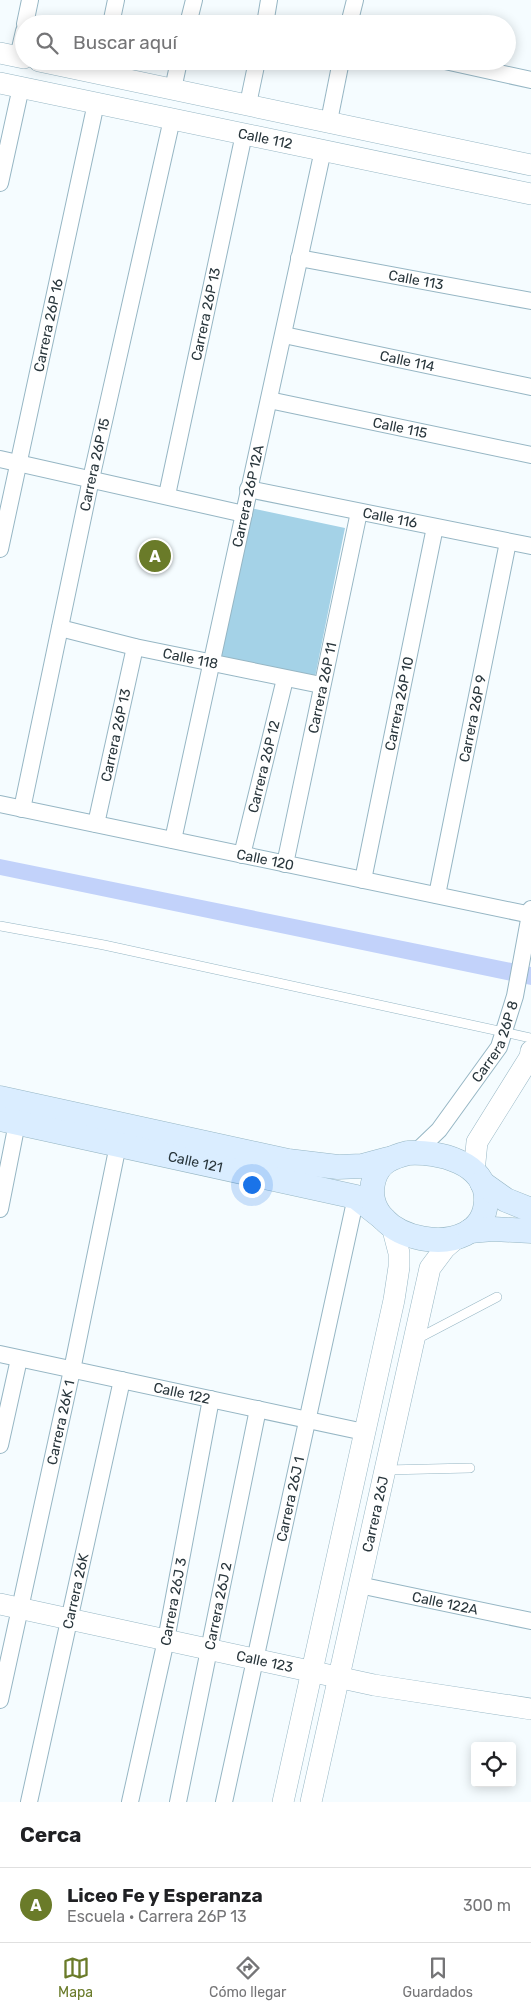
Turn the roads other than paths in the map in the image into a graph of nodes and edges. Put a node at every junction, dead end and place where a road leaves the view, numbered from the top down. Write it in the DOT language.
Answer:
graph roads {
  1 [pos="30,0"];
  2 [pos="116,0"];
  3 [pos="194,0"];
  4 [pos="269,0"];
  5 [pos="355,0"];
  6 [pos="27,15"];
  7 [pos="113,15"];
  8 [pos="190,15"];
  9 [pos="266,15"];
  10 [pos="352,15"];
  11 [pos="109,70"];
  12 [pos="177,70"];
  13 [pos="255,70"];
  14 [pos="339,70"];
  15 [pos="486,70"];
  16 [pos="531,80"];
  17 [pos="0,83"];
  18 [pos="21,88"];
  19 [pos="173,89"];
  20 [pos="96,103"];
  21 [pos="248,104"];
  22 [pos="172,119"];
  23 [pos="329,121"];
  24 [pos="244,134"];
  25 [pos="323,150"];
  26 [pos="531,165"];
  27 [pos="0,183"];
  28 [pos="531,194"];
  29 [pos="299,258"];
  30 [pos="531,301"];
  31 [pos="284,335"];
  32 [pos="531,387"];
  33 [pos="268,400"];
  34 [pos="531,455"];
  35 [pos="0,459"];
  36 [pos="18,463"];
  37 [pos="91,479"];
  38 [pos="248,490"];
  39 [pos="167,495"];
  40 [pos="359,512"];
  41 [pos="244,514"];
  42 [pos="435,527"];
  43 [pos="508,542"];
  44 [pos="531,546"];
  45 [pos="0,549"];
  46 [pos="60,628"];
  47 [pos="135,647"];
  48 [pos="212,661"];
  49 [pos="285,678"];
  50 [pos="322,685"];
  51 [pos="0,804"];
  52 [pos="22,809"];
  53 [pos="96,824"];
  54 [pos="173,840"];
  55 [pos="242,855"];
  56 [pos="285,864"];
  57 [pos="362,880"];
  58 [pos="437,895"];
  59 [pos="531,913"];
  60 [pos="0,926"];
  61 [pos="504,1032"];
  62 [pos="531,1038"];
  63 [pos="531,1051"];
  64 [pos="0,1098"];
  65 [pos="9,1121"];
  66 [pos="118,1144"];
  67 [pos="415,1153"];
  68 [pos="388,1160"];
  69 [pos="478,1178"];
  70 [pos="356,1197"];
  71 [pos="0,1209"];
  72 [pos="531,1210"];
  73 [pos="388,1222"];
  74 [pos="531,1231"];
  75 [pos="464,1233"];
  76 [pos="497,1297"];
  77 [pos="414,1341"];
  78 [pos="0,1354"];
  79 [pos="19,1358"];
  80 [pos="72,1370"];
  81 [pos="122,1380"];
  82 [pos="211,1399"];
  83 [pos="258,1409"];
  84 [pos="306,1420"];
  85 [pos="364,1432"];
  86 [pos="0,1445"];
  87 [pos="470,1468"];
  88 [pos="385,1470"];
  89 [pos="359,1585"];
  90 [pos="10,1606"];
  91 [pos="69,1619"];
  92 [pos="531,1621"];
  93 [pos="319,1638"];
  94 [pos="166,1640"];
  95 [pos="346,1644"];
  96 [pos="210,1650"];
  97 [pos="254,1659"];
  98 [pos="279,1664"];
  99 [pos="312,1672"];
  100 [pos="338,1678"];
  101 [pos="374,1685"];
  102 [pos="0,1700"];
  103 [pos="304,1703"];
  104 [pos="331,1708"];
  105 [pos="531,1709"];
  106 [pos="29,1802"];
  107 [pos="130,1802"];
  108 [pos="178,1802"];
  109 [pos="224,1802"];
  110 [pos="283,1802"];
  111 [pos="311,1802"];
  1 -- 6 [label="street"];
  2 -- 7 [label="street"];
  3 -- 8 [label="street"];
  4 -- 9 [label="street"];
  5 -- 10 [label="street"];
  11 -- 19 [label="street"];
  12 -- 19 [label="street"];
  13 -- 21 [label="street"];
  14 -- 23 [label="street"];
  15 -- 16 [label="street"];
  17 -- 18 [label="street, Calle 112"];
  18 -- 20 [label="street, Calle 112"];
  18 -- 27 [label="street"];
  19 -- 21 [label="street"];
  20 -- 22 [label="street, Calle 112"];
  20 -- 36 [label="street, Carrera 26P 16"];
  21 -- 23 [label="street"];
  22 -- 24 [label="street, Calle 112"];
  22 -- 37 [label="street, Carrera 26P 15"];
  23 -- 26 [label="street"];
  24 -- 25 [label="street, Calle 112"];
  24 -- 39 [label="street, Carrera 26P 13"];
  25 -- 28 [label="street, Calle 112"];
  25 -- 29 [label="street, Carrera 26P 12A"];
  29 -- 30 [label="street, Calle 113"];
  29 -- 31 [label="street, Carrera 26P 12A"];
  31 -- 32 [label="street, Calle 114"];
  31 -- 33 [label="street, Carrera 26P 12A"];
  33 -- 34 [label="street, Calle 115"];
  33 -- 38 [label="street, Carrera 26P 12A"];
  35 -- 36 [label="street"];
  36 -- 37 [label="street"];
  36 -- 45 [label="street, Carrera 26P 16"];
  37 -- 39 [label="street"];
  37 -- 46 [label="street, Carrera 26P 15"];
  38 -- 40 [label="street, Calle 116"];
  38 -- 41 [label="street, Carrera 26P 12A"];
  39 -- 41 [label="street"];
  40 -- 42 [label="street, Calle 116"];
  40 -- 50 [label="street, Carrera 26P 11"];
  41 -- 48 [label="street, Carrera 26P 12A"];
  42 -- 43 [label="street, Calle 116"];
  42 -- 57 [label="street, Carrera 26P 10"];
  43 -- 44 [label="street, Calle 116"];
  43 -- 58 [label="street, Carrera 26P 9"];
  46 -- 47 [label="street, Calle 118"];
  46 -- 52 [label="street, Carrera 26P 15"];
  47 -- 48 [label="street, Calle 118"];
  47 -- 53 [label="street, Carrera 26P 13"];
  48 -- 49 [label="street, Calle 118"];
  48 -- 54 [label="street, Carrera 26P 12A"];
  49 -- 50 [label="street, Calle 118"];
  49 -- 55 [label="street, Carrera 26P 12"];
  50 -- 56 [label="street, Carrera 26P 11"];
  51 -- 52 [label="street, Calle 120"];
  52 -- 53 [label="street, Calle 120"];
  53 -- 54 [label="street, Calle 120"];
  54 -- 55 [label="street, Calle 120"];
  55 -- 56 [label="street, Calle 120"];
  56 -- 57 [label="street, Calle 120"];
  57 -- 58 [label="street, Calle 120"];
  58 -- 59 [label="street, Calle 120"];
  59 -- 61 [label="street, Carrera 26P 8"];
  60 -- 61 [label="lane"];
  61 -- 62 [label="lane"];
  61 -- 67 [label="street, Carrera 26P 8"];
  63 -- 69 [label="street"];
  64 -- 68 [label="main road, Calle 121"];
  65 -- 66 [label="main road, Calle 121"];
  65 -- 71 [label="street"];
  66 -- 70 [label="main road, Calle 121"];
  66 -- 80 [label="street, Carrera 26K 1"];
  67 -- 68 [label="main road"];
  67 -- 69 [label="main road"];
  68 -- 73 [label="main road"];
  69 -- 72 [label="main road"];
  69 -- 75 [label="main road"];
  70 -- 73 [label="main road, Calle 121"];
  70 -- 84 [label="street, Carrera 26J 1"];
  73 -- 75 [label="main road"];
  73 -- 85 [label="street, Carrera 26J"];
  74 -- 75 [label="main road"];
  75 -- 77 [label="street, Carrera 26J"];
  76 -- 77 [label="lane"];
  77 -- 88 [label="street, Carrera 26J"];
  78 -- 79 [label="street, Calle 122"];
  79 -- 80 [label="street, Calle 122"];
  79 -- 86 [label="street"];
  80 -- 81 [label="street, Calle 122"];
  80 -- 90 [label="street, Carrera 26K 1"];
  81 -- 82 [label="street, Calle 122"];
  81 -- 91 [label="street, Carrera 26K"];
  82 -- 83 [label="street, Calle 122"];
  82 -- 94 [label="street, Carrera 26J 3"];
  83 -- 84 [label="street, Calle 122"];
  83 -- 96 [label="street, Carrera 26J 2"];
  84 -- 85 [label="street, Calle 122"];
  84 -- 97 [label="street, Carrera 26J 1"];
  85 -- 93 [label="street, Carrera 26J"];
  87 -- 88 [label="lane"];
  88 -- 89 [label="street, Carrera 26J"];
  89 -- 92 [label="street, Calle 122A"];
  89 -- 95 [label="street, Carrera 26J"];
  90 -- 91 [label="street, Calle 123"];
  90 -- 102 [label="street, Carrera 26K 1"];
  91 -- 94 [label="street, Calle 123"];
  91 -- 106 [label="street, Carrera 26K"];
  93 -- 98 [label="street"];
  93 -- 99 [label="street, Carrera 26J"];
  94 -- 96 [label="street, Calle 123"];
  94 -- 107 [label="street, Carrera 26J 3"];
  95 -- 100 [label="street, Carrera 26J"];
  95 -- 101 [label="street"];
  96 -- 97 [label="street, Calle 123"];
  96 -- 108 [label="street, Carrera 26J 2"];
  97 -- 98 [label="street, Calle 123"];
  97 -- 109 [label="street, Carrera 26J 1"];
  98 -- 99 [label="street, Calle 123"];
  98 -- 103 [label="street"];
  99 -- 100 [label="street, Calle 123"];
  99 -- 103 [label="street, Carrera 26J"];
  100 -- 101 [label="street, Calle 123"];
  100 -- 104 [label="street, Carrera 26J"];
  101 -- 104 [label="street"];
  101 -- 105 [label="street, Calle 123"];
  103 -- 110 [label="street, Carrera 26J"];
  104 -- 111 [label="street, Carrera 26J"];
}
